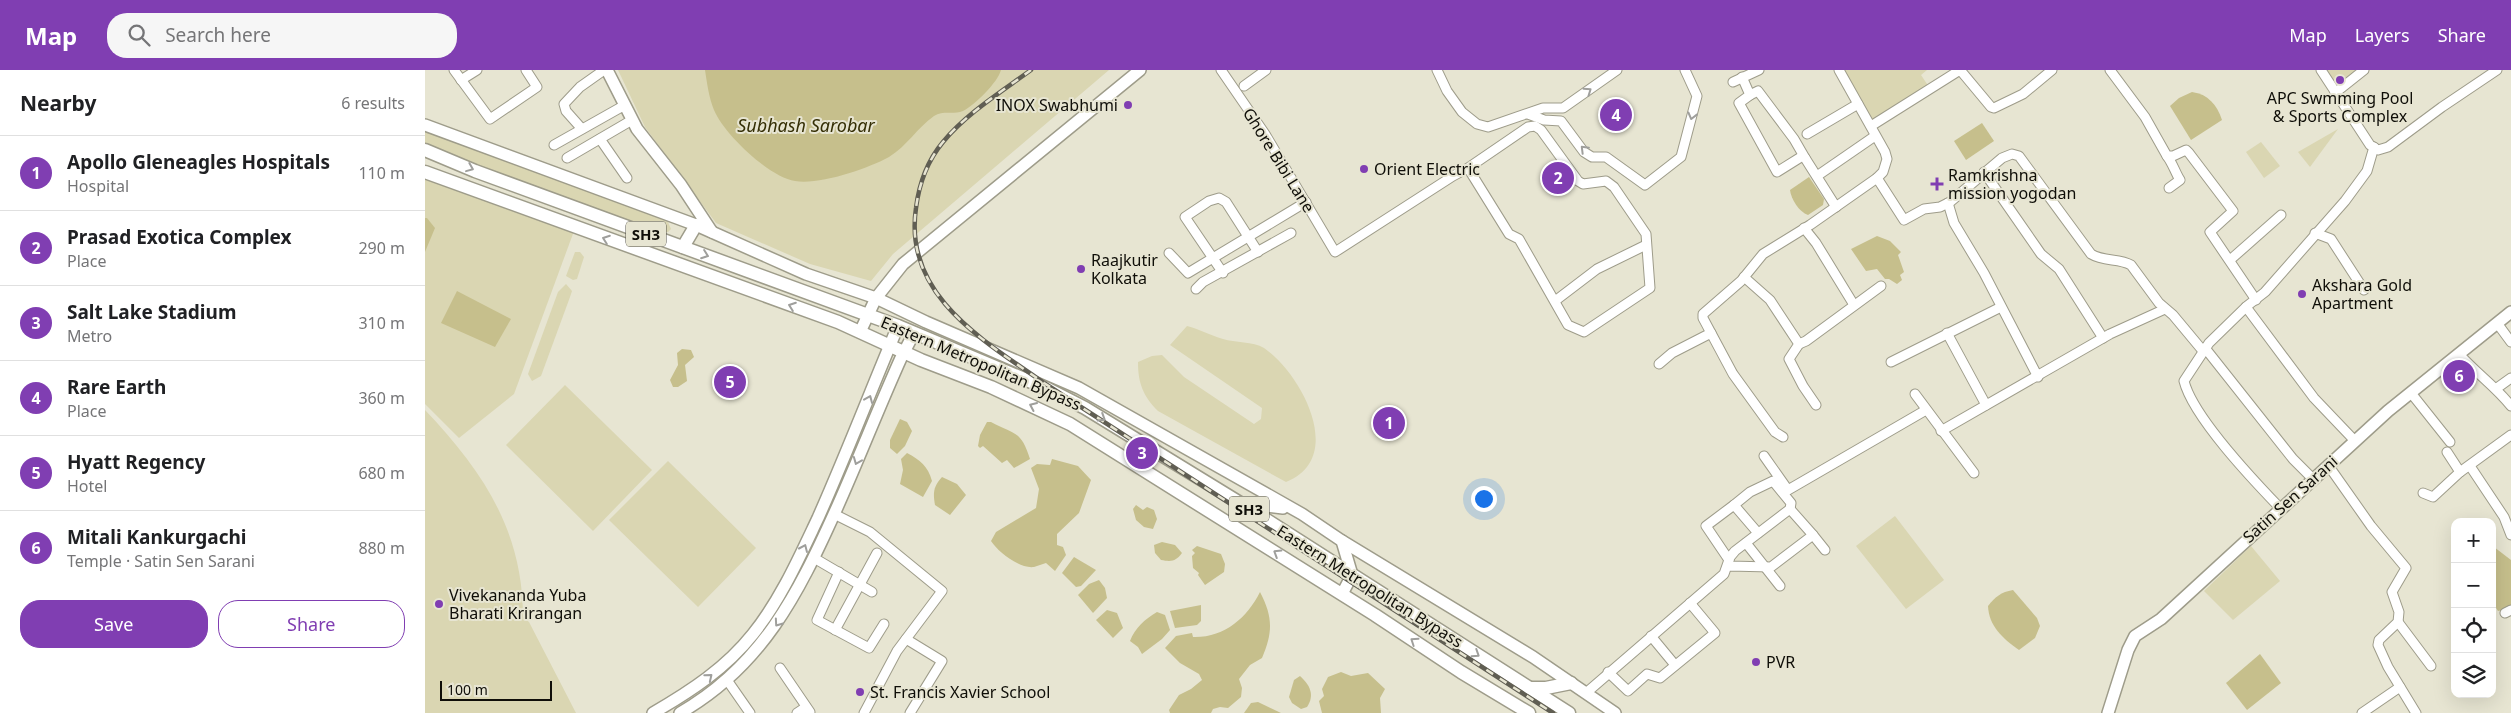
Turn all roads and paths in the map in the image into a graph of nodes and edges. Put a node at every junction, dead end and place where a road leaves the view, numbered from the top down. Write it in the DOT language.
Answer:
graph roads {
  1 [pos="454,70"];
  2 [pos="477,70"];
  3 [pos="526,70"];
  4 [pos="605,70"];
  5 [pos="1140,70"];
  6 [pos="1221,70"];
  7 [pos="1266,70"];
  8 [pos="1437,70"];
  9 [pos="1617,70"];
  10 [pos="1685,70"];
  11 [pos="1759,70"];
  12 [pos="1839,70"];
  13 [pos="1960,70"];
  14 [pos="2052,70"];
  15 [pos="2110,70"];
  16 [pos="2321,70"];
  17 [pos="2364,70"];
  18 [pos="2495,71"];
  19 [pos="1742,78"];
  20 [pos="461,80"];
  21 [pos="1733,82"];
  22 [pos="1244,86"];
  23 [pos="2335,93"];
  24 [pos="1750,95"];
  25 [pos="1858,104"];
  26 [pos="625,105"];
  27 [pos="1563,108"];
  28 [pos="1528,114"];
  29 [pos="633,120"];
  30 [pos="1561,121"];
  31 [pos="425,125"];
  32 [pos="1871,126"];
  33 [pos="582,129"];
  34 [pos="1807,134"];
  35 [pos="1875,136"];
  36 [pos="600,140"];
  37 [pos="554,145"];
  38 [pos="2374,147"];
  39 [pos="425,150"];
  40 [pos="2167,156"];
  41 [pos="567,158"];
  42 [pos="1805,158"];
  43 [pos="1468,168"];
  44 [pos="425,172"];
  45 [pos="1984,172"];
  46 [pos="1817,176"];
  47 [pos="627,178"];
  48 [pos="1877,178"];
  49 [pos="2169,188"];
  50 [pos="1306,202"];
  51 [pos="1948,203"];
  52 [pos="1836,207"];
  53 [pos="2281,215"];
  54 [pos="696,225"];
  55 [pos="1804,228"];
  56 [pos="712,232"];
  57 [pos="1291,233"];
  58 [pos="2315,233"];
  59 [pos="1248,237"];
  60 [pos="1646,245"];
  61 [pos="683,247"];
  62 [pos="1258,252"];
  63 [pos="1169,253"];
  64 [pos="1213,258"];
  65 [pos="2229,260"];
  66 [pos="1223,273"];
  67 [pos="1744,276"];
  68 [pos="1881,286"];
  69 [pos="1196,289"];
  70 [pos="2364,290"];
  71 [pos="877,298"];
  72 [pos="2256,300"];
  73 [pos="1555,301"];
  74 [pos="1854,305"];
  75 [pos="2001,307"];
  76 [pos="2246,307"];
  77 [pos="2165,309"];
  78 [pos="2511,312"];
  79 [pos="867,314"];
  80 [pos="2497,324"];
  81 [pos="898,326"];
  82 [pos="860,332"];
  83 [pos="914,333"];
  84 [pos="1711,333"];
  85 [pos="1947,333"];
  86 [pos="2103,338"];
  87 [pos="2511,342"];
  88 [pos="1799,344"];
  89 [pos="890,346"];
  90 [pos="2204,350"];
  91 [pos="904,352"];
  92 [pos="2459,354"];
  93 [pos="1891,362"];
  94 [pos="1659,364"];
  95 [pos="2038,377"];
  96 [pos="2511,378"];
  97 [pos="2497,388"];
  98 [pos="2411,393"];
  99 [pos="1915,394"];
  100 [pos="1986,405"];
  101 [pos="1816,406"];
  102 [pos="2511,406"];
  103 [pos="1926,410"];
  104 [pos="1941,431"];
  105 [pos="2511,435"];
  106 [pos="1783,437"];
  107 [pos="2355,441"];
  108 [pos="1764,456"];
  109 [pos="2328,465"];
  110 [pos="2470,466"];
  111 [pos="2460,472"];
  112 [pos="1974,474"];
  113 [pos="2313,479"];
  114 [pos="2423,493"];
  115 [pos="1240,503"];
  116 [pos="1734,504"];
  117 [pos="2281,508"];
  118 [pos="1289,509"];
  119 [pos="1791,509"];
  120 [pos="834,514"];
  121 [pos="1758,533"];
  122 [pos="1813,535"];
  123 [pos="2511,535"];
  124 [pos="1343,541"];
  125 [pos="1745,543"];
  126 [pos="1825,550"];
  127 [pos="877,553"];
  128 [pos="814,558"];
  129 [pos="1729,563"];
  130 [pos="1766,568"];
  131 [pos="839,572"];
  132 [pos="1352,575"];
  133 [pos="859,585"];
  134 [pos="1780,586"];
  135 [pos="782,591"];
  136 [pos="872,592"];
  137 [pos="1342,594"];
  138 [pos="794,598"];
  139 [pos="1690,603"];
  140 [pos="2398,622"];
  141 [pos="884,624"];
  142 [pos="835,630"];
  143 [pos="1651,636"];
  144 [pos="906,639"];
  145 [pos="1675,665"];
  146 [pos="2431,666"];
  147 [pos="780,668"];
  148 [pos="1608,672"];
  149 [pos="727,680"];
  150 [pos="1571,683"];
  151 [pos="2400,686"];
  152 [pos="1529,688"];
  153 [pos="693,690"];
  154 [pos="1586,693"];
  155 [pos="700,701"];
  156 [pos="808,709"];
  157 [pos="653,713"];
  158 [pos="680,713"];
  159 [pos="750,713"];
  160 [pos="797,713"];
  161 [pos="864,713"];
  162 [pos="910,713"];
  163 [pos="1529,713"];
  164 [pos="1569,713"];
  165 [pos="1615,713"];
  166 [pos="2108,713"];
  167 [pos="2362,713"];
  168 [pos="2415,713"];
  1 -- 20 [label="street"];
  2 -- 20 [label="street"];
  3 -- 20 [label="street"];
  4 -- 26 [label="street"];
  4 -- 33 [label="street"];
  5 -- 71 [label="street"];
  6 -- 50 [label="street, Ghore Bibi Lane"];
  7 -- 22 [label="street"];
  8 -- 28 [label="street"];
  27 -- 9 [label="street, one-way"];
  10 -- 30 [label="street, one-way"];
  11 -- 19 [label="street"];
  12 -- 25 [label="street"];
  13 -- 14 [label="street"];
  13 -- 32 [label="street"];
  15 -- 40 [label="street"];
  16 -- 23 [label="street"];
  17 -- 23 [label="street"];
  18 -- 38 [label="street"];
  19 -- 21 [label="street"];
  19 -- 24 [label="street"];
  23 -- 38 [label="street"];
  24 -- 42 [label="street"];
  24 -- 42 [label="street"];
  25 -- 32 [label="street"];
  25 -- 34 [label="street"];
  26 -- 29 [label="street"];
  26 -- 33 [label="street"];
  27 -- 28 [label="street"];
  27 -- 30 [label="street"];
  28 -- 30 [label="street"];
  29 -- 36 [label="street"];
  29 -- 56 [label="street"];
  31 -- 54 [label="street"];
  32 -- 35 [label="street"];
  33 -- 37 [label="street"];
  35 -- 46 [label="street"];
  35 -- 48 [label="street"];
  36 -- 41 [label="street"];
  36 -- 47 [label="street"];
  38 -- 58 [label="street"];
  39 -- 61 [label="main road, Eastern Metropolitan Bypass / SH3, one-way"];
  40 -- 49 [label="street"];
  40 -- 65 [label="street"];
  42 -- 46 [label="street"];
  43 -- 50 [label="street, Ghore Bibi Lane"];
  43 -- 60 [label="street"];
  43 -- 73 [label="street"];
  82 -- 44 [label="main road, Eastern Metropolitan Bypass / SH3, one-way"];
  45 -- 51 [label="street"];
  45 -- 77 [label="street"];
  45 -- 86 [label="street"];
  46 -- 52 [label="street"];
  48 -- 51 [label="street"];
  48 -- 52 [label="street"];
  50 -- 59 [label="street"];
  51 -- 75 [label="street"];
  52 -- 55 [label="street"];
  53 -- 65 [label="street"];
  54 -- 56 [label="street"];
  54 -- 61 [label="main road"];
  55 -- 67 [label="street"];
  55 -- 74 [label="street"];
  56 -- 71 [label="street"];
  57 -- 62 [label="street"];
  58 -- 70 [label="street"];
  58 -- 72 [label="street"];
  59 -- 62 [label="street"];
  59 -- 64 [label="street"];
  59 -- 64 [label="street"];
  60 -- 73 [label="street"];
  60 -- 73 [label="street"];
  61 -- 79 [label="main road, Eastern Metropolitan Bypass / SH3, one-way"];
  62 -- 66 [label="street"];
  63 -- 64 [label="street"];
  64 -- 66 [label="street"];
  65 -- 72 [label="street"];
  66 -- 69 [label="street"];
  67 -- 84 [label="street"];
  67 -- 88 [label="street"];
  68 -- 74 [label="street"];
  71 -- 79 [label="street"];
  71 -- 118 [label="street"];
  72 -- 76 [label="street"];
  74 -- 88 [label="street"];
  75 -- 85 [label="street"];
  75 -- 95 [label="street"];
  76 -- 90 [label="street"];
  76 -- 107 [label="street"];
  77 -- 86 [label="street"];
  77 -- 90 [label="street"];
  78 -- 80 [label="street, Satin Sen Sarani"];
  79 -- 81 [label="main road, Eastern Metropolitan Bypass / SH3"];
  79 -- 82 [label="street"];
  80 -- 87 [label="street"];
  80 -- 92 [label="street, Satin Sen Sarani"];
  81 -- 83 [label="main road, Eastern Metropolitan Bypass / SH3"];
  81 -- 89 [label="street"];
  82 -- 89 [label="main road, Eastern Metropolitan Bypass / SH3"];
  83 -- 91 [label="street"];
  83 -- 115 [label="main road, Eastern Metropolitan Bypass / SH3, one-way"];
  84 -- 94 [label="street"];
  84 -- 106 [label="street"];
  85 -- 93 [label="street"];
  85 -- 100 [label="street"];
  86 -- 95 [label="street"];
  88 -- 101 [label="street"];
  89 -- 91 [label="main road, Eastern Metropolitan Bypass / SH3"];
  135 -- 89 [label="street, one-way"];
  90 -- 113 [label="street"];
  90 -- 117 [label="street"];
  91 -- 120 [label="street, one-way"];
  137 -- 91 [label="main road, Eastern Metropolitan Bypass / SH3, one-way"];
  92 -- 97 [label="street"];
  92 -- 98 [label="street, Satin Sen Sarani"];
  95 -- 100 [label="street"];
  96 -- 97 [label="street"];
  97 -- 102 [label="street"];
  98 -- 107 [label="street, Satin Sen Sarani"];
  98 -- 111 [label="street"];
  99 -- 103 [label="street"];
  100 -- 104 [label="street"];
  103 -- 104 [label="street"];
  103 -- 108 [label="street"];
  104 -- 112 [label="street"];
  105 -- 110 [label="street"];
  107 -- 109 [label="street, Satin Sen Sarani"];
  109 -- 113 [label="street, Satin Sen Sarani"];
  109 -- 140 [label="street"];
  110 -- 111 [label="street"];
  110 -- 123 [label="street"];
  111 -- 114 [label="street"];
  113 -- 117 [label="street, Satin Sen Sarani"];
  115 -- 118 [label="street"];
  115 -- 132 [label="main road, Eastern Metropolitan Bypass / SH3"];
  116 -- 119 [label="street"];
  116 -- 121 [label="street"];
  116 -- 129 [label="street"];
  117 -- 166 [label="street, Satin Sen Sarani"];
  118 -- 124 [label="street"];
  119 -- 121 [label="street"];
  119 -- 122 [label="street"];
  120 -- 128 [label="street"];
  120 -- 144 [label="street"];
  121 -- 125 [label="street"];
  122 -- 126 [label="street"];
  122 -- 130 [label="street"];
  124 -- 132 [label="street"];
  124 -- 150 [label="street"];
  125 -- 129 [label="street"];
  125 -- 130 [label="street"];
  127 -- 133 [label="street"];
  128 -- 131 [label="street"];
  128 -- 138 [label="street"];
  129 -- 130 [label="street"];
  129 -- 139 [label="street"];
  130 -- 134 [label="street"];
  131 -- 133 [label="street"];
  131 -- 142 [label="street"];
  132 -- 137 [label="street"];
  132 -- 152 [label="main road, Eastern Metropolitan Bypass / SH3, one-way"];
  133 -- 136 [label="street"];
  133 -- 142 [label="street"];
  135 -- 138 [label="street"];
  153 -- 135 [label="street, one-way"];
  163 -- 137 [label="main road, Eastern Metropolitan Bypass / SH3, one-way"];
  138 -- 149 [label="street, one-way"];
  139 -- 143 [label="street"];
  139 -- 145 [label="street"];
  140 -- 146 [label="street"];
  140 -- 151 [label="street"];
  141 -- 142 [label="street"];
  143 -- 145 [label="street"];
  143 -- 148 [label="street"];
  144 -- 161 [label="street"];
  144 -- 162 [label="street"];
  145 -- 148 [label="street"];
  147 -- 156 [label="street"];
  148 -- 154 [label="street"];
  149 -- 155 [label="street"];
  149 -- 159 [label="street"];
  150 -- 152 [label="main road"];
  150 -- 154 [label="street"];
  151 -- 167 [label="street"];
  151 -- 168 [label="street"];
  152 -- 164 [label="main road, Eastern Metropolitan Bypass / SH3"];
  153 -- 155 [label="street"];
  153 -- 157 [label="street"];
  154 -- 165 [label="street"];
  155 -- 158 [label="street"];
  156 -- 160 [label="street"];
}
